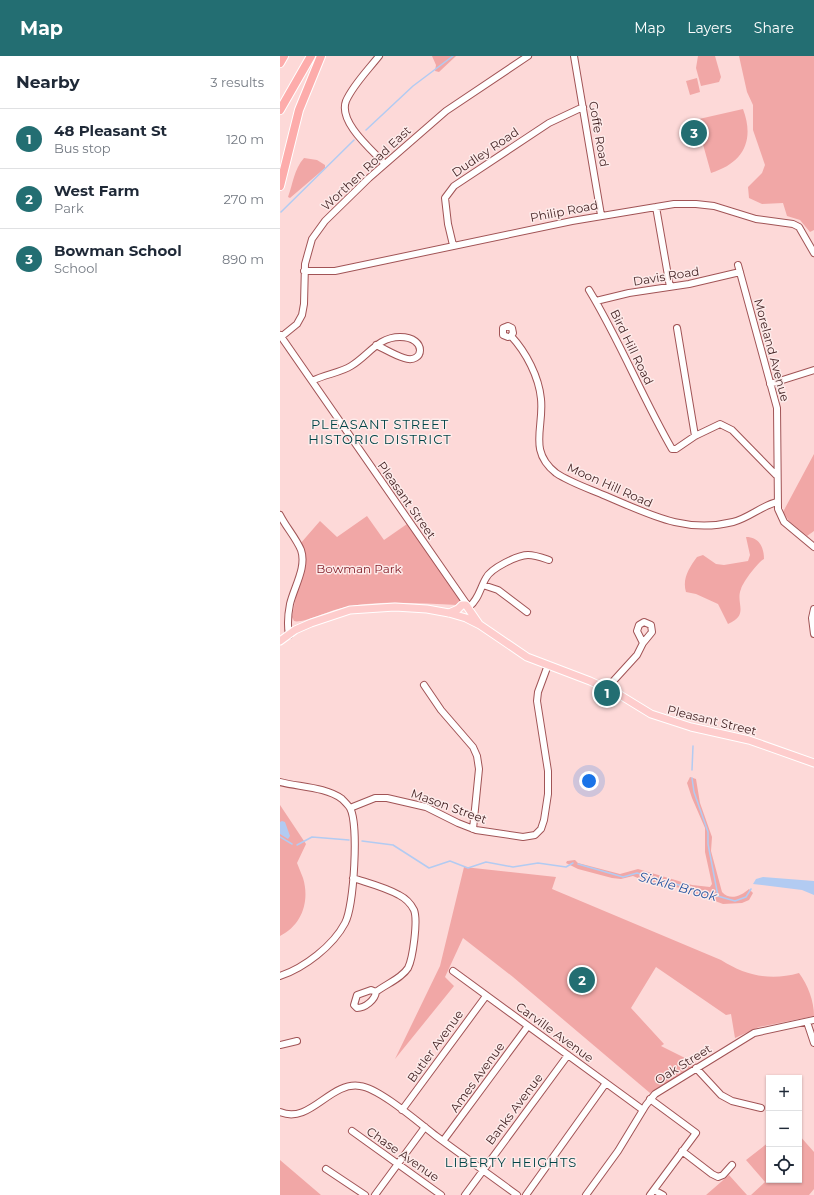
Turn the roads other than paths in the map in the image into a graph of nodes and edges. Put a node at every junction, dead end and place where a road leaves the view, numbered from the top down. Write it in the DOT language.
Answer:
graph roads {
  1 [pos="284,56"];
  2 [pos="311,56"];
  3 [pos="321,56"];
  4 [pos="379,56"];
  5 [pos="528,56"];
  6 [pos="574,56"];
  7 [pos="280,63"];
  8 [pos="583,107"];
  9 [pos="280,110"];
  10 [pos="385,164"];
  11 [pos="280,186"];
  12 [pos="656,207"];
  13 [pos="601,216"];
  14 [pos="453,245"];
  15 [pos="814,253"];
  16 [pos="738,265"];
  17 [pos="304,271"];
  18 [pos="740,272"];
  19 [pos="670,287"];
  20 [pos="589,290"];
  21 [pos="596,301"];
  22 [pos="676,328"];
  23 [pos="281,336"];
  24 [pos="511,336"];
  25 [pos="376,345"];
  26 [pos="814,370"];
  27 [pos="312,381"];
  28 [pos="770,384"];
  29 [pos="696,436"];
  30 [pos="776,475"];
  31 [pos="777,502"];
  32 [pos="280,516"];
  33 [pos="814,547"];
  34 [pos="550,560"];
  35 [pos="483,585"];
  36 [pos="465,609"];
  37 [pos="814,609"];
  38 [pos="527,612"];
  39 [pos="289,634"];
  40 [pos="814,634"];
  41 [pos="280,641"];
  42 [pos="643,643"];
  43 [pos="548,665"];
  44 [pos="424,685"];
  45 [pos="606,689"];
  46 [pos="814,763"];
  47 [pos="280,782"];
  48 [pos="350,808"];
  49 [pos="473,829"];
  50 [pos="353,878"];
  51 [pos="453,972"];
  52 [pos="280,976"];
  53 [pos="376,992"];
  54 [pos="486,996"];
  55 [pos="814,1020"];
  56 [pos="807,1022"];
  57 [pos="528,1026"];
  58 [pos="297,1041"];
  59 [pos="814,1042"];
  60 [pos="280,1045"];
  61 [pos="568,1055"];
  62 [pos="696,1068"];
  63 [pos="606,1083"];
  64 [pos="650,1099"];
  65 [pos="761,1108"];
  66 [pos="402,1110"];
  67 [pos="643,1110"];
  68 [pos="280,1112"];
  69 [pos="425,1128"];
  70 [pos="352,1131"];
  71 [pos="443,1141"];
  72 [pos="682,1151"];
  73 [pos="398,1164"];
  74 [pos="732,1165"];
  75 [pos="326,1169"];
  76 [pos="482,1170"];
  77 [pos="652,1192"];
  78 [pos="365,1195"];
  79 [pos="375,1195"];
  80 [pos="441,1195"];
  81 [pos="465,1195"];
  82 [pos="517,1195"];
  83 [pos="526,1195"];
  84 [pos="586,1195"];
  85 [pos="663,1195"];
  1 -- 7 [label="highway"];
  2 -- 9 [label="highway"];
  3 -- 11 [label="highway"];
  4 -- 10 [label="street"];
  5 -- 10 [label="street, Worthen Road East"];
  6 -- 8 [label="street, Goffe Road"];
  8 -- 13 [label="street, Goffe Road"];
  8 -- 14 [label="street, Dudley Road"];
  10 -- 17 [label="street, Worthen Road East"];
  12 -- 13 [label="street, Philip Road"];
  12 -- 15 [label="street, Philip Road"];
  12 -- 19 [label="street"];
  13 -- 14 [label="street, Philip Road"];
  14 -- 17 [label="street, Philip Road"];
  16 -- 18 [label="street, Moreland Avenue"];
  17 -- 23 [label="street, Worthen Road East"];
  18 -- 19 [label="street, Davis Road"];
  18 -- 28 [label="street, Moreland Avenue"];
  19 -- 21 [label="street, Davis Road"];
  20 -- 21 [label="street, Bird Hill Road"];
  21 -- 29 [label="street, Bird Hill Road"];
  22 -- 29 [label="street"];
  23 -- 27 [label="street, Pleasant Street"];
  24 -- 31 [label="street, Moon Hill Road"];
  25 -- 25 [label="street"];
  25 -- 27 [label="street"];
  26 -- 28 [label="street"];
  27 -- 36 [label="street, Pleasant Street"];
  28 -- 30 [label="street, Moreland Avenue"];
  29 -- 30 [label="street"];
  30 -- 31 [label="street, Moreland Avenue"];
  31 -- 33 [label="street, Moreland Avenue"];
  32 -- 39 [label="street"];
  34 -- 35 [label="street"];
  35 -- 36 [label="street"];
  35 -- 38 [label="street"];
  36 -- 39 [label="main road"];
  36 -- 43 [label="main road, Pleasant Street"];
  37 -- 40 [label="street"];
  39 -- 41 [label="main road"];
  42 -- 45 [label="street"];
  43 -- 45 [label="main road, Pleasant Street"];
  43 -- 49 [label="street, Mason Street"];
  44 -- 49 [label="street"];
  45 -- 46 [label="main road, Pleasant Street"];
  47 -- 48 [label="street"];
  48 -- 49 [label="street, Mason Street"];
  48 -- 50 [label="street"];
  50 -- 52 [label="street"];
  50 -- 53 [label="street"];
  51 -- 54 [label="street, Carville Avenue"];
  54 -- 57 [label="street, Carville Avenue"];
  54 -- 66 [label="street, Butler Avenue"];
  55 -- 56 [label="street, Oak Street"];
  56 -- 59 [label="street"];
  56 -- 62 [label="street, Oak Street"];
  57 -- 61 [label="street, Carville Avenue"];
  57 -- 71 [label="street, Ames Avenue"];
  58 -- 60 [label="street"];
  61 -- 63 [label="street, Carville Avenue"];
  61 -- 76 [label="street, Banks Avenue"];
  62 -- 64 [label="street, Oak Street"];
  62 -- 65 [label="street"];
  63 -- 67 [label="street, Carville Avenue"];
  63 -- 83 [label="street"];
  64 -- 67 [label="street, Oak Street"];
  64 -- 72 [label="street"];
  66 -- 68 [label="street"];
  66 -- 69 [label="street"];
  67 -- 84 [label="street, Oak Street"];
  69 -- 71 [label="street"];
  69 -- 73 [label="street"];
  70 -- 73 [label="street, Chase Avenue"];
  71 -- 76 [label="street"];
  72 -- 74 [label="street"];
  72 -- 77 [label="street"];
  73 -- 79 [label="street"];
  73 -- 80 [label="street, Chase Avenue"];
  75 -- 78 [label="street"];
  76 -- 81 [label="street, Banks Avenue"];
  76 -- 82 [label="street"];
  77 -- 85 [label="street"];
}
